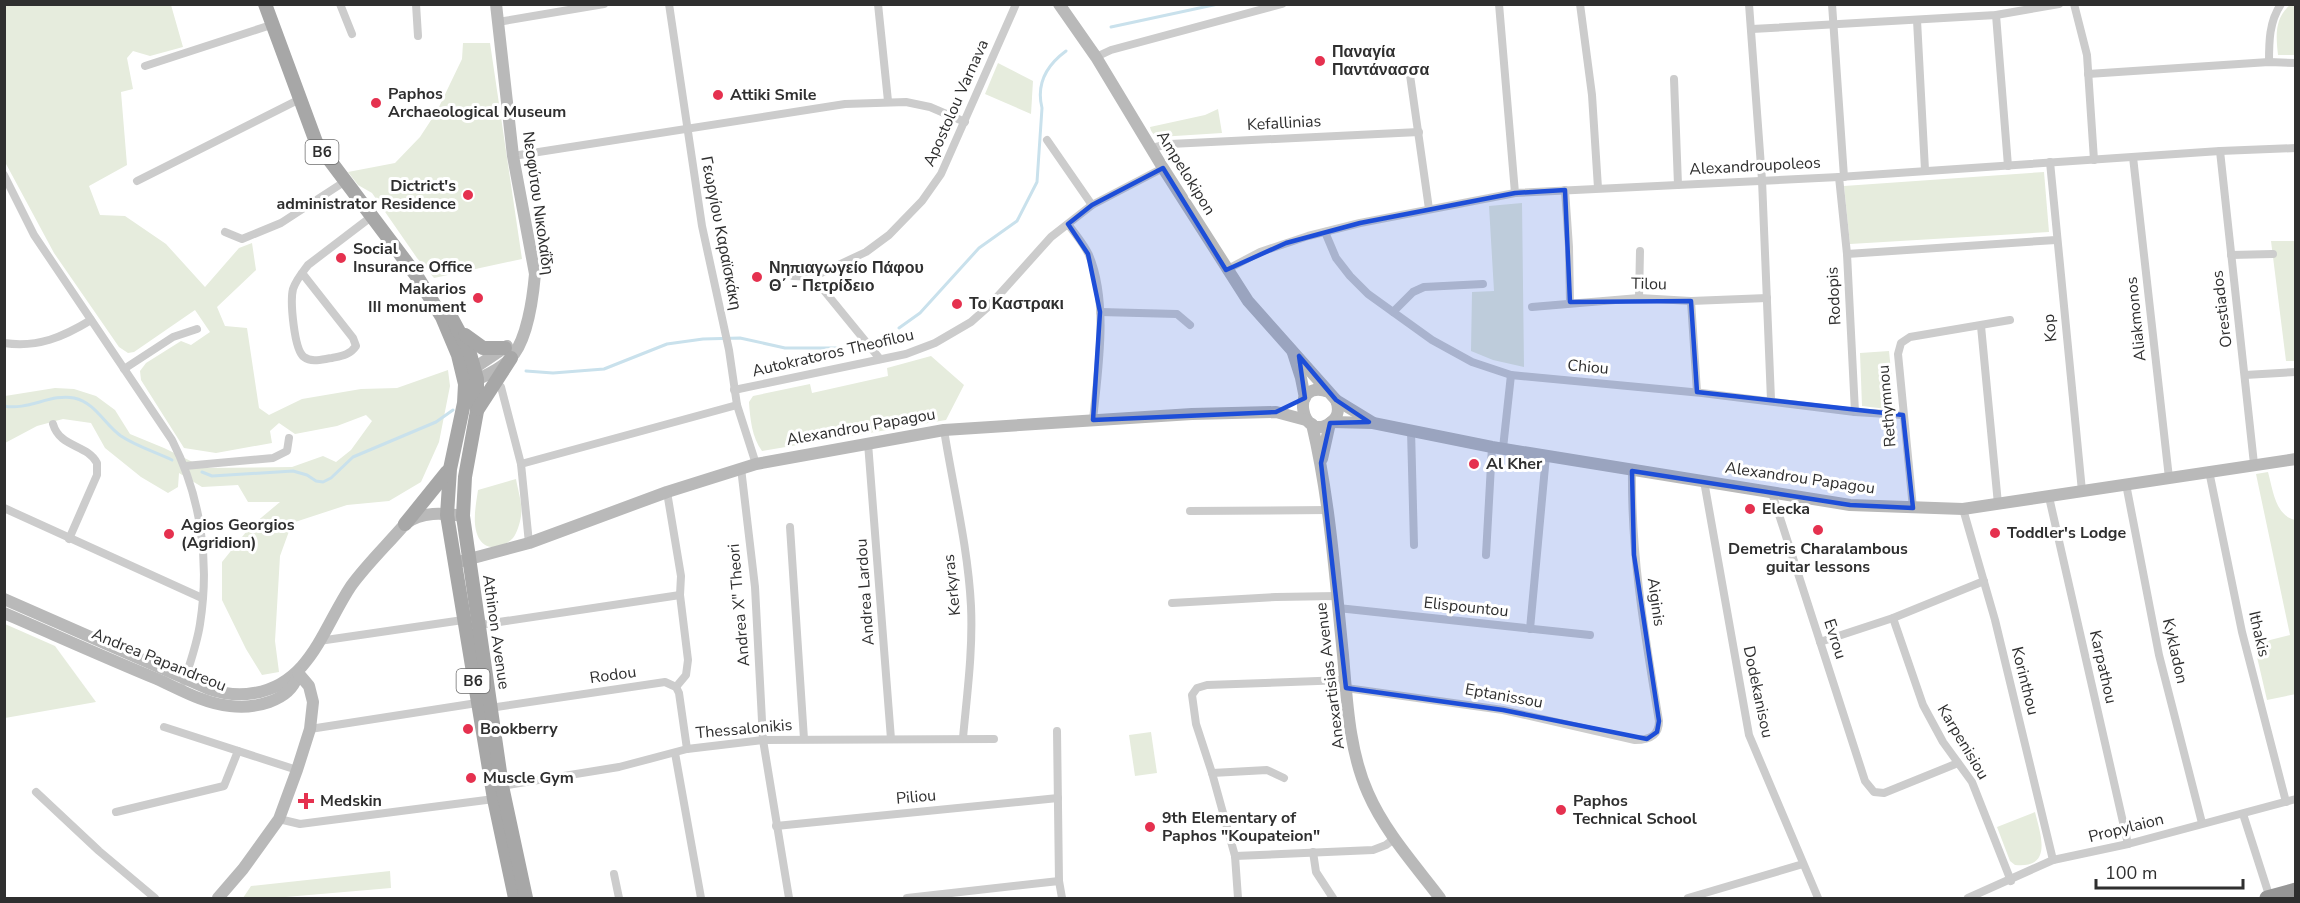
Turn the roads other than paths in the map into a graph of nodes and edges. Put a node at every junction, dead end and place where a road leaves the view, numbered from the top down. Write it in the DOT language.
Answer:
graph roads {
  1 [pos="265,4"];
  2 [pos="340,4"];
  3 [pos="416,4"];
  4 [pos="496,4"];
  5 [pos="604,4"];
  6 [pos="669,4"];
  7 [pos="878,4"];
  8 [pos="1016,4"];
  9 [pos="1059,4"];
  10 [pos="1282,4"];
  11 [pos="1499,4"];
  12 [pos="1580,4"];
  13 [pos="1749,4"];
  14 [pos="1832,4"];
  15 [pos="2059,4"];
  16 [pos="2074,4"];
  17 [pos="2281,4"];
  18 [pos="1996,15"];
  19 [pos="1917,20"];
  20 [pos="498,21"];
  21 [pos="1833,24"];
  22 [pos="271,25"];
  23 [pos="1752,29"];
  24 [pos="352,34"];
  25 [pos="418,36"];
  26 [pos="1096,57"];
  27 [pos="2269,62"];
  28 [pos="2295,63"];
  29 [pos="145,66"];
  30 [pos="1409,68"];
  31 [pos="2088,74"];
  32 [pos="1674,79"];
  33 [pos="298,100"];
  34 [pos="888,101"];
  35 [pos="965,122"];
  36 [pos="688,130"];
  37 [pos="1419,132"];
  38 [pos="1047,140"];
  39 [pos="1151,148"];
  40 [pos="2295,148"];
  41 [pos="2220,151"];
  42 [pos="513,156"];
  43 [pos="2133,157"];
  44 [pos="2094,160"];
  45 [pos="2050,162"];
  46 [pos="2008,166"];
  47 [pos="1163,168"];
  48 [pos="1925,170"];
  49 [pos="4,175"];
  50 [pos="1842,177"];
  51 [pos="1762,180"];
  52 [pos="136,181"];
  53 [pos="344,182"];
  54 [pos="1678,185"];
  55 [pos="1598,188"];
  56 [pos="1565,190"];
  57 [pos="1515,193"];
  58 [pos="1092,206"];
  59 [pos="1429,208"];
  60 [pos="371,218"];
  61 [pos="1068,224"];
  62 [pos="225,232"];
  63 [pos="1325,232"];
  64 [pos="2056,240"];
  65 [pos="1640,251"];
  66 [pos="1847,254"];
  67 [pos="2273,254"];
  68 [pos="2231,255"];
  69 [pos="1226,270"];
  70 [pos="302,273"];
  71 [pos="793,276"];
  72 [pos="813,277"];
  73 [pos="418,278"];
  74 [pos="1483,284"];
  75 [pos="1639,298"];
  76 [pos="1767,298"];
  77 [pos="1691,301"];
  78 [pos="1570,302"];
  79 [pos="1532,307"];
  80 [pos="1100,312"];
  81 [pos="1393,312"];
  82 [pos="91,320"];
  83 [pos="2010,320"];
  84 [pos="1191,325"];
  85 [pos="1981,326"];
  86 [pos="197,329"];
  87 [pos="459,329"];
  88 [pos="4,343"];
  89 [pos="508,353"];
  90 [pos="1293,353"];
  91 [pos="880,359"];
  92 [pos="124,369"];
  93 [pos="2295,372"];
  94 [pos="1511,375"];
  95 [pos="2246,375"];
  96 [pos="470,377"];
  97 [pos="501,387"];
  98 [pos="734,390"];
  99 [pos="1697,392"];
  100 [pos="1333,396"];
  101 [pos="1304,400"];
  102 [pos="1771,400"];
  103 [pos="737,405"];
  104 [pos="477,411"];
  105 [pos="1276,412"];
  106 [pos="1855,412"];
  107 [pos="1903,415"];
  108 [pos="1093,420"];
  109 [pos="1309,422"];
  110 [pos="1331,423"];
  111 [pos="1373,423"];
  112 [pos="53,424"];
  113 [pos="944,429"];
  114 [pos="1411,430"];
  115 [pos="289,438"];
  116 [pos="868,443"];
  117 [pos="1497,448"];
  118 [pos="1546,456"];
  119 [pos="2295,459"];
  120 [pos="1321,463"];
  121 [pos="521,464"];
  122 [pos="756,464"];
  123 [pos="2254,464"];
  124 [pos="185,466"];
  125 [pos="741,468"];
  126 [pos="450,469"];
  127 [pos="1632,471"];
  128 [pos="2209,471"];
  129 [pos="2169,478"];
  130 [pos="1704,481"];
  131 [pos="2126,484"];
  132 [pos="2082,491"];
  133 [pos="667,492"];
  134 [pos="1772,494"];
  135 [pos="2049,497"];
  136 [pos="1998,504"];
  137 [pos="4,508"];
  138 [pos="1913,508"];
  139 [pos="1963,509"];
  140 [pos="1328,510"];
  141 [pos="1190,511"];
  142 [pos="447,515"];
  143 [pos="463,516"];
  144 [pos="405,524"];
  145 [pos="790,527"];
  146 [pos="69,538"];
  147 [pos="529,543"];
  148 [pos="1414,545"];
  149 [pos="1486,555"];
  150 [pos="462,561"];
  151 [pos="1984,581"];
  152 [pos="680,595"];
  153 [pos="202,597"];
  154 [pos="4,599"];
  155 [pos="1337,602"];
  156 [pos="1172,603"];
  157 [pos="4,613"];
  158 [pos="1893,618"];
  159 [pos="463,620"];
  160 [pos="479,625"];
  161 [pos="1530,629"];
  162 [pos="1590,635"];
  163 [pos="319,641"];
  164 [pos="1820,642"];
  165 [pos="298,672"];
  166 [pos="183,684"];
  167 [pos="1346,684"];
  168 [pos="676,687"];
  169 [pos="484,706"];
  170 [pos="164,727"];
  171 [pos="310,729"];
  172 [pos="1057,731"];
  173 [pos="1655,735"];
  174 [pos="963,738"];
  175 [pos="891,739"];
  176 [pos="993,739"];
  177 [pos="763,740"];
  178 [pos="804,740"];
  179 [pos="687,749"];
  180 [pos="238,751"];
  181 [pos="675,753"];
  182 [pos="1958,763"];
  183 [pos="297,770"];
  184 [pos="1212,773"];
  185 [pos="1284,778"];
  186 [pos="502,786"];
  187 [pos="36,792"];
  188 [pos="1058,798"];
  189 [pos="494,800"];
  190 [pos="2291,800"];
  191 [pos="116,812"];
  192 [pos="2243,814"];
  193 [pos="279,819"];
  194 [pos="2202,823"];
  195 [pos="776,826"];
  196 [pos="1395,838"];
  197 [pos="2128,844"];
  198 [pos="1313,852"];
  199 [pos="1235,856"];
  200 [pos="2053,860"];
  201 [pos="1803,864"];
  202 [pos="614,874"];
  203 [pos="1059,881"];
  204 [pos="2011,881"];
  205 [pos="2295,890"];
  206 [pos="1720,894"];
  207 [pos="978,895"];
  208 [pos="155,898"];
  209 [pos="218,898"];
  210 [pos="514,898"];
  211 [pos="526,898"];
  212 [pos="619,898"];
  213 [pos="701,898"];
  214 [pos="789,898"];
  215 [pos="907,898"];
  216 [pos="1062,898"];
  217 [pos="1238,898"];
  218 [pos="1333,898"];
  219 [pos="1440,898"];
  220 [pos="1688,898"];
  221 [pos="1818,898"];
  222 [pos="1968,898"];
  223 [pos="2269,898"];
  1 -- 22 [label="main road, B6"];
  2 -- 24 [label="street"];
  3 -- 25 [label="street"];
  4 -- 20 [label="street, Νεοφύτου Νικολαΐδη"];
  5 -- 20 [label="street"];
  6 -- 36 [label="street, Γεωργίου Καραϊσκάκη"];
  7 -- 34 [label="street"];
  8 -- 35 [label="street, Apostolou Varnava"];
  9 -- 26 [label="street, Ampelokipon"];
  10 -- 26 [label="street"];
  11 -- 57 [label="street"];
  12 -- 55 [label="street"];
  13 -- 23 [label="street"];
  14 -- 21 [label="street, Rodopis"];
  15 -- 18 [label="street"];
  16 -- 31 [label="street"];
  17 -- 27 [label="street"];
  18 -- 19 [label="street"];
  18 -- 46 [label="street"];
  19 -- 21 [label="street"];
  19 -- 48 [label="street"];
  20 -- 42 [label="street, Νεοφύτου Νικολαΐδη"];
  21 -- 23 [label="street"];
  21 -- 50 [label="street, Rodopis"];
  22 -- 29 [label="street"];
  22 -- 33 [label="main road, B6"];
  23 -- 51 [label="street"];
  26 -- 39 [label="street, Ampelokipon"];
  27 -- 28 [label="street"];
  27 -- 31 [label="street"];
  30 -- 37 [label="street"];
  31 -- 44 [label="street"];
  32 -- 54 [label="street"];
  33 -- 52 [label="street"];
  33 -- 53 [label="main road, B6"];
  34 -- 35 [label="street"];
  34 -- 36 [label="street"];
  35 -- 72 [label="street, Apostolou Varnava"];
  36 -- 42 [label="street"];
  36 -- 98 [label="street, Γεωργίου Καραϊσκάκη"];
  37 -- 39 [label="street, Kefallinias"];
  37 -- 59 [label="street"];
  38 -- 58 [label="street"];
  39 -- 47 [label="street, Ampelokipon"];
  40 -- 41 [label="street, Alexandroupoleos"];
  41 -- 43 [label="street, Alexandroupoleos"];
  41 -- 68 [label="street, Orestiados"];
  42 -- 89 [label="street, Νεοφύτου Νικολαΐδη"];
  43 -- 44 [label="street, Alexandroupoleos"];
  43 -- 129 [label="street, Aliakmonos"];
  44 -- 45 [label="street, Alexandroupoleos"];
  45 -- 46 [label="street, Alexandroupoleos"];
  45 -- 64 [label="street, Kop"];
  46 -- 48 [label="street, Alexandroupoleos"];
  47 -- 58 [label="street, Autokratoros Theofilou"];
  47 -- 69 [label="street, Ampelokipon"];
  48 -- 50 [label="street, Alexandroupoleos"];
  49 -- 82 [label="street"];
  50 -- 51 [label="street, Alexandroupoleos"];
  50 -- 66 [label="street, Rodopis"];
  51 -- 54 [label="street, Alexandroupoleos"];
  51 -- 76 [label="street"];
  53 -- 60 [label="main road, B6"];
  53 -- 62 [label="street"];
  54 -- 55 [label="street, Alexandroupoleos"];
  55 -- 56 [label="street, Alexandroupoleos"];
  56 -- 57 [label="street, Alexandroupoleos"];
  56 -- 78 [label="street"];
  57 -- 59 [label="street, Alexandroupoleos"];
  58 -- 61 [label="street, Autokratoros Theofilou"];
  59 -- 63 [label="street, Alexandroupoleos"];
  60 -- 70 [label="street"];
  60 -- 73 [label="main road, B6"];
  61 -- 80 [label="street"];
  61 -- 91 [label="street, Autokratoros Theofilou"];
  63 -- 69 [label="street, Alexandroupoleos"];
  63 -- 81 [label="street, Chiou"];
  64 -- 66 [label="street"];
  64 -- 132 [label="street, Kop"];
  65 -- 75 [label="street"];
  66 -- 106 [label="street, Rodopis"];
  67 -- 68 [label="street"];
  68 -- 95 [label="street, Orestiados"];
  69 -- 90 [label="street, Ampelokipon"];
  70 -- 70 [label="street"];
  71 -- 72 [label="street, Apostolou Varnava"];
  72 -- 91 [label="street"];
  73 -- 87 [label="main road, B6"];
  73 -- 96 [label="main road, B6"];
  74 -- 81 [label="street"];
  75 -- 77 [label="street, Tilou"];
  75 -- 78 [label="street, Tilou"];
  76 -- 77 [label="street, Tilou"];
  76 -- 102 [label="street"];
  77 -- 99 [label="street"];
  78 -- 79 [label="street, Tilou"];
  80 -- 84 [label="street"];
  80 -- 108 [label="street"];
  81 -- 94 [label="street, Chiou"];
  82 -- 88 [label="street"];
  82 -- 92 [label="street"];
  83 -- 85 [label="street, Rethymnou"];
  85 -- 107 [label="street, Rethymnou"];
  85 -- 136 [label="street"];
  86 -- 92 [label="street"];
  87 -- 89 [label="main road"];
  87 -- 96 [label="main road, B6"];
  89 -- 96 [label="street, Νεοφύτου Νικολαΐδη"];
  89 -- 104 [label="main road"];
  90 -- 100 [label="street, Ampelokipon"];
  90 -- 101 [label="street, Ampelokipon"];
  91 -- 98 [label="street, Autokratoros Theofilou"];
  92 -- 124 [label="street"];
  93 -- 95 [label="street"];
  94 -- 99 [label="street, Chiou"];
  94 -- 117 [label="street"];
  95 -- 123 [label="street, Orestiados"];
  96 -- 104 [label="main road, Athinon Avenue / B6"];
  96 -- 126 [label="main road, Athinon Avenue / B6"];
  97 -- 121 [label="street"];
  98 -- 103 [label="street, Γεωργίου Καραϊσκάκη"];
  99 -- 102 [label="street, Chiou"];
  100 -- 101 [label="street"];
  100 -- 110 [label="street"];
  100 -- 111 [label="street, Alexandrou Papagou"];
  101 -- 105 [label="street, Alexandrou Papagou"];
  101 -- 109 [label="street"];
  102 -- 106 [label="street, Chiou"];
  103 -- 121 [label="street"];
  103 -- 122 [label="street, Γεωργίου Καραϊσκάκη"];
  104 -- 143 [label="main road, Athinon Avenue / B6"];
  105 -- 108 [label="street, Alexandrou Papagou"];
  105 -- 109 [label="street, Alexandrou Papagou"];
  106 -- 107 [label="street, Chiou"];
  107 -- 138 [label="street, Rethymnou"];
  108 -- 113 [label="street, Alexandrou Papagou"];
  109 -- 110 [label="street"];
  109 -- 120 [label="street, Anexartisias Avenue"];
  110 -- 111 [label="street, Alexandrou Papagou"];
  110 -- 120 [label="street, Anexartisias Avenue"];
  111 -- 114 [label="street, Alexandrou Papagou"];
  112 -- 146 [label="street"];
  113 -- 116 [label="street, Alexandrou Papagou"];
  113 -- 174 [label="street, Kerkyras"];
  114 -- 117 [label="street, Alexandrou Papagou"];
  114 -- 148 [label="street"];
  115 -- 124 [label="street"];
  116 -- 122 [label="street, Alexandrou Papagou"];
  116 -- 175 [label="street, Andrea Lardou"];
  117 -- 118 [label="street, Alexandrou Papagou"];
  117 -- 149 [label="street"];
  118 -- 127 [label="street, Alexandrou Papagou"];
  118 -- 161 [label="street"];
  119 -- 123 [label="street, Alexandrou Papagou"];
  120 -- 140 [label="street, Anexartisias Avenue"];
  121 -- 147 [label="street"];
  122 -- 125 [label="street, Alexandrou Papagou"];
  123 -- 128 [label="street, Alexandrou Papagou"];
  124 -- 153 [label="street"];
  125 -- 133 [label="street, Alexandrou Papagou"];
  125 -- 177 [label="street, Andrea X\" Theori"];
  126 -- 142 [label="main road, Athinon Avenue / B6"];
  126 -- 144 [label="main road"];
  127 -- 130 [label="street, Alexandrou Papagou"];
  127 -- 173 [label="street, Aiginis"];
  128 -- 129 [label="street, Alexandrou Papagou"];
  128 -- 190 [label="street, Ithakis"];
  129 -- 131 [label="street, Alexandrou Papagou"];
  130 -- 134 [label="street, Alexandrou Papagou"];
  130 -- 201 [label="street, Dodekanisou"];
  131 -- 132 [label="street, Alexandrou Papagou"];
  131 -- 194 [label="street, Kykladon"];
  132 -- 135 [label="street, Alexandrou Papagou"];
  133 -- 147 [label="street, Alexandrou Papagou"];
  133 -- 152 [label="street"];
  134 -- 138 [label="street, Alexandrou Papagou"];
  134 -- 164 [label="street, Evrou"];
  135 -- 136 [label="street, Alexandrou Papagou"];
  135 -- 197 [label="street, Karpathou"];
  136 -- 139 [label="street, Alexandrou Papagou"];
  137 -- 146 [label="street"];
  138 -- 139 [label="street, Alexandrou Papagou"];
  139 -- 151 [label="street, Korinthou"];
  140 -- 141 [label="street"];
  140 -- 155 [label="street, Anexartisias Avenue"];
  142 -- 143 [label="street"];
  142 -- 144 [label="street"];
  142 -- 150 [label="main road, Athinon Avenue / B6"];
  143 -- 150 [label="main road, Athinon Avenue / B6"];
  144 -- 163 [label="street"];
  145 -- 178 [label="street"];
  146 -- 153 [label="street"];
  147 -- 150 [label="street, Alexandrou Papagou"];
  150 -- 159 [label="main road, Athinon Avenue / B6"];
  150 -- 160 [label="main road, Athinon Avenue / B6"];
  151 -- 158 [label="street"];
  151 -- 200 [label="street, Korinthou"];
  152 -- 160 [label="street"];
  152 -- 168 [label="street"];
  153 -- 166 [label="street"];
  154 -- 166 [label="street, Andrea Papandreou"];
  155 -- 156 [label="street, Elispountou"];
  155 -- 161 [label="street, Elispountou"];
  155 -- 167 [label="street, Anexartisias Avenue"];
  157 -- 166 [label="street, Andrea Papandreou"];
  158 -- 164 [label="street"];
  158 -- 182 [label="street, Karpenisiou"];
  159 -- 163 [label="street"];
  159 -- 169 [label="main road, Athinon Avenue / B6"];
  160 -- 169 [label="main road, Athinon Avenue / B6"];
  161 -- 162 [label="street, Elispountou"];
  163 -- 165 [label="street"];
  164 -- 182 [label="street, Evrou"];
  165 -- 166 [label="street, Andrea Papandreou"];
  165 -- 171 [label="street"];
  167 -- 173 [label="street, Eptanissou"];
  167 -- 184 [label="street, Eptanissou"];
  167 -- 196 [label="street, Anexartisias Avenue"];
  168 -- 169 [label="street, Rodou"];
  168 -- 179 [label="street"];
  169 -- 171 [label="street, Rodou"];
  169 -- 186 [label="main road, Athinon Avenue / B6"];
  169 -- 189 [label="main road, Athinon Avenue / B6"];
  170 -- 180 [label="street"];
  171 -- 183 [label="street"];
  172 -- 188 [label="street"];
  174 -- 175 [label="street, Thessalonikis"];
  174 -- 176 [label="street, Thessalonikis"];
  175 -- 178 [label="street, Thessalonikis"];
  177 -- 178 [label="street, Thessalonikis"];
  177 -- 179 [label="street, Thessalonikis"];
  177 -- 195 [label="street, Andrea X\" Theori"];
  179 -- 181 [label="street, Thessalonikis"];
  180 -- 183 [label="street"];
  180 -- 191 [label="street"];
  181 -- 186 [label="street, Thessalonikis"];
  181 -- 213 [label="street"];
  182 -- 204 [label="street, Karpenisiou"];
  183 -- 193 [label="street"];
  184 -- 185 [label="street"];
  184 -- 199 [label="street"];
  186 -- 211 [label="main road, Athinon Avenue / B6"];
  187 -- 208 [label="street"];
  188 -- 195 [label="street, Piliou"];
  188 -- 203 [label="street"];
  189 -- 193 [label="street"];
  189 -- 210 [label="main road, Athinon Avenue / B6"];
  190 -- 192 [label="street, Propylaion"];
  192 -- 194 [label="street, Propylaion"];
  192 -- 223 [label="street"];
  193 -- 209 [label="street"];
  194 -- 197 [label="street, Propylaion"];
  195 -- 214 [label="street, Andrea X\" Theori"];
  196 -- 198 [label="street"];
  196 -- 219 [label="street, Anexartisias Avenue"];
  197 -- 200 [label="street, Propylaion"];
  198 -- 199 [label="street"];
  198 -- 218 [label="street"];
  199 -- 217 [label="street"];
  200 -- 204 [label="street, Propylaion"];
  201 -- 206 [label="street"];
  201 -- 221 [label="street, Dodekanisou"];
  202 -- 212 [label="street"];
  203 -- 207 [label="street"];
  203 -- 216 [label="street"];
  204 -- 222 [label="street, Propylaion"];
  205 -- 223 [label="highway"];
  206 -- 220 [label="street"];
  207 -- 215 [label="street"];
}
